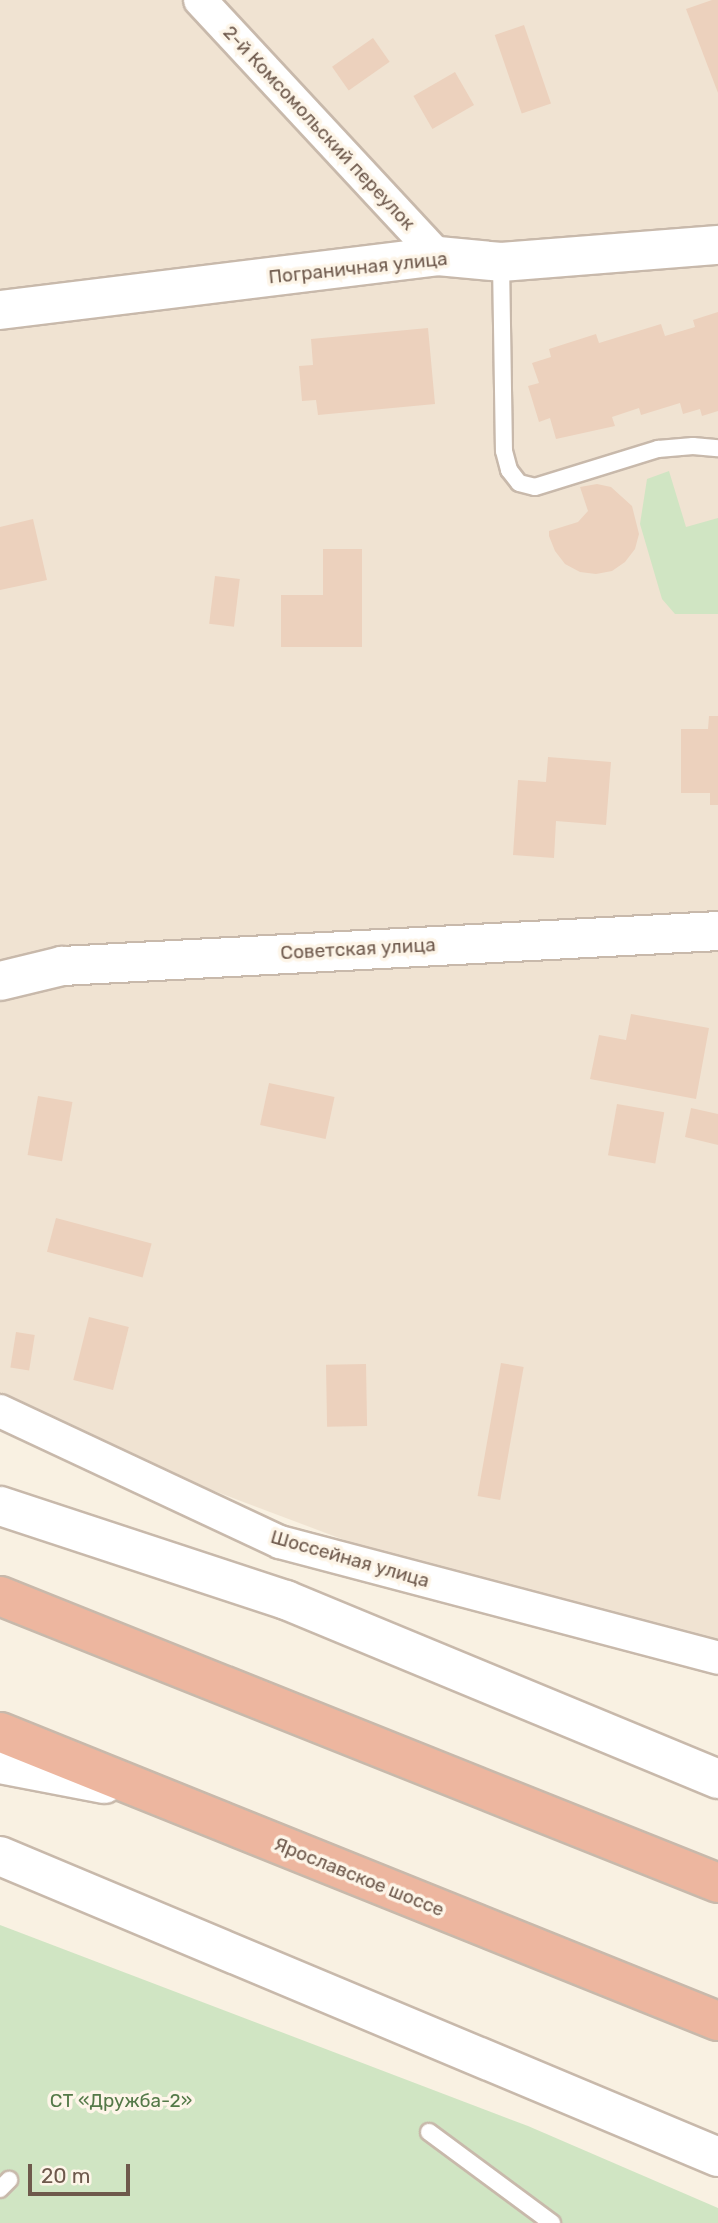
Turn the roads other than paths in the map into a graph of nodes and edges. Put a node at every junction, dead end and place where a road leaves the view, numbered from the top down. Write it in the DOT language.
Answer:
graph roads {
  1 [pos="200,0"];
  2 [pos="718,245"];
  3 [pos="438,256"];
  4 [pos="501,262"];
  5 [pos="0,310"];
  6 [pos="718,448"];
  7 [pos="718,931"];
  8 [pos="0,981"];
  9 [pos="0,1411"];
  10 [pos="0,1506"];
  11 [pos="0,1596"];
  12 [pos="718,1658"];
  13 [pos="0,1732"];
  14 [pos="0,1764"];
  15 [pos="718,1779"];
  16 [pos="152,1793"];
  17 [pos="0,1856"];
  18 [pos="718,1883"];
  19 [pos="718,2021"];
  20 [pos="429,2132"];
  21 [pos="718,2157"];
  22 [pos="552,2223"];
  1 -- 3 [label="street, 2-й Комсомольский переулок"];
  2 -- 4 [label="street, Пограничная улица"];
  3 -- 4 [label="street, Пограничная улица"];
  3 -- 5 [label="street, Пограничная улица"];
  4 -- 6 [label="lane"];
  7 -- 8 [label="street, Советская улица"];
  9 -- 12 [label="street, Шоссейная улица"];
  10 -- 15 [label="street"];
  11 -- 18 [label="highway"];
  13 -- 16 [label="highway, Ярославское шоссе"];
  14 -- 16 [label="street"];
  16 -- 19 [label="highway, Ярославское шоссе"];
  17 -- 21 [label="street"];
  20 -- 22 [label="lane"];
}
